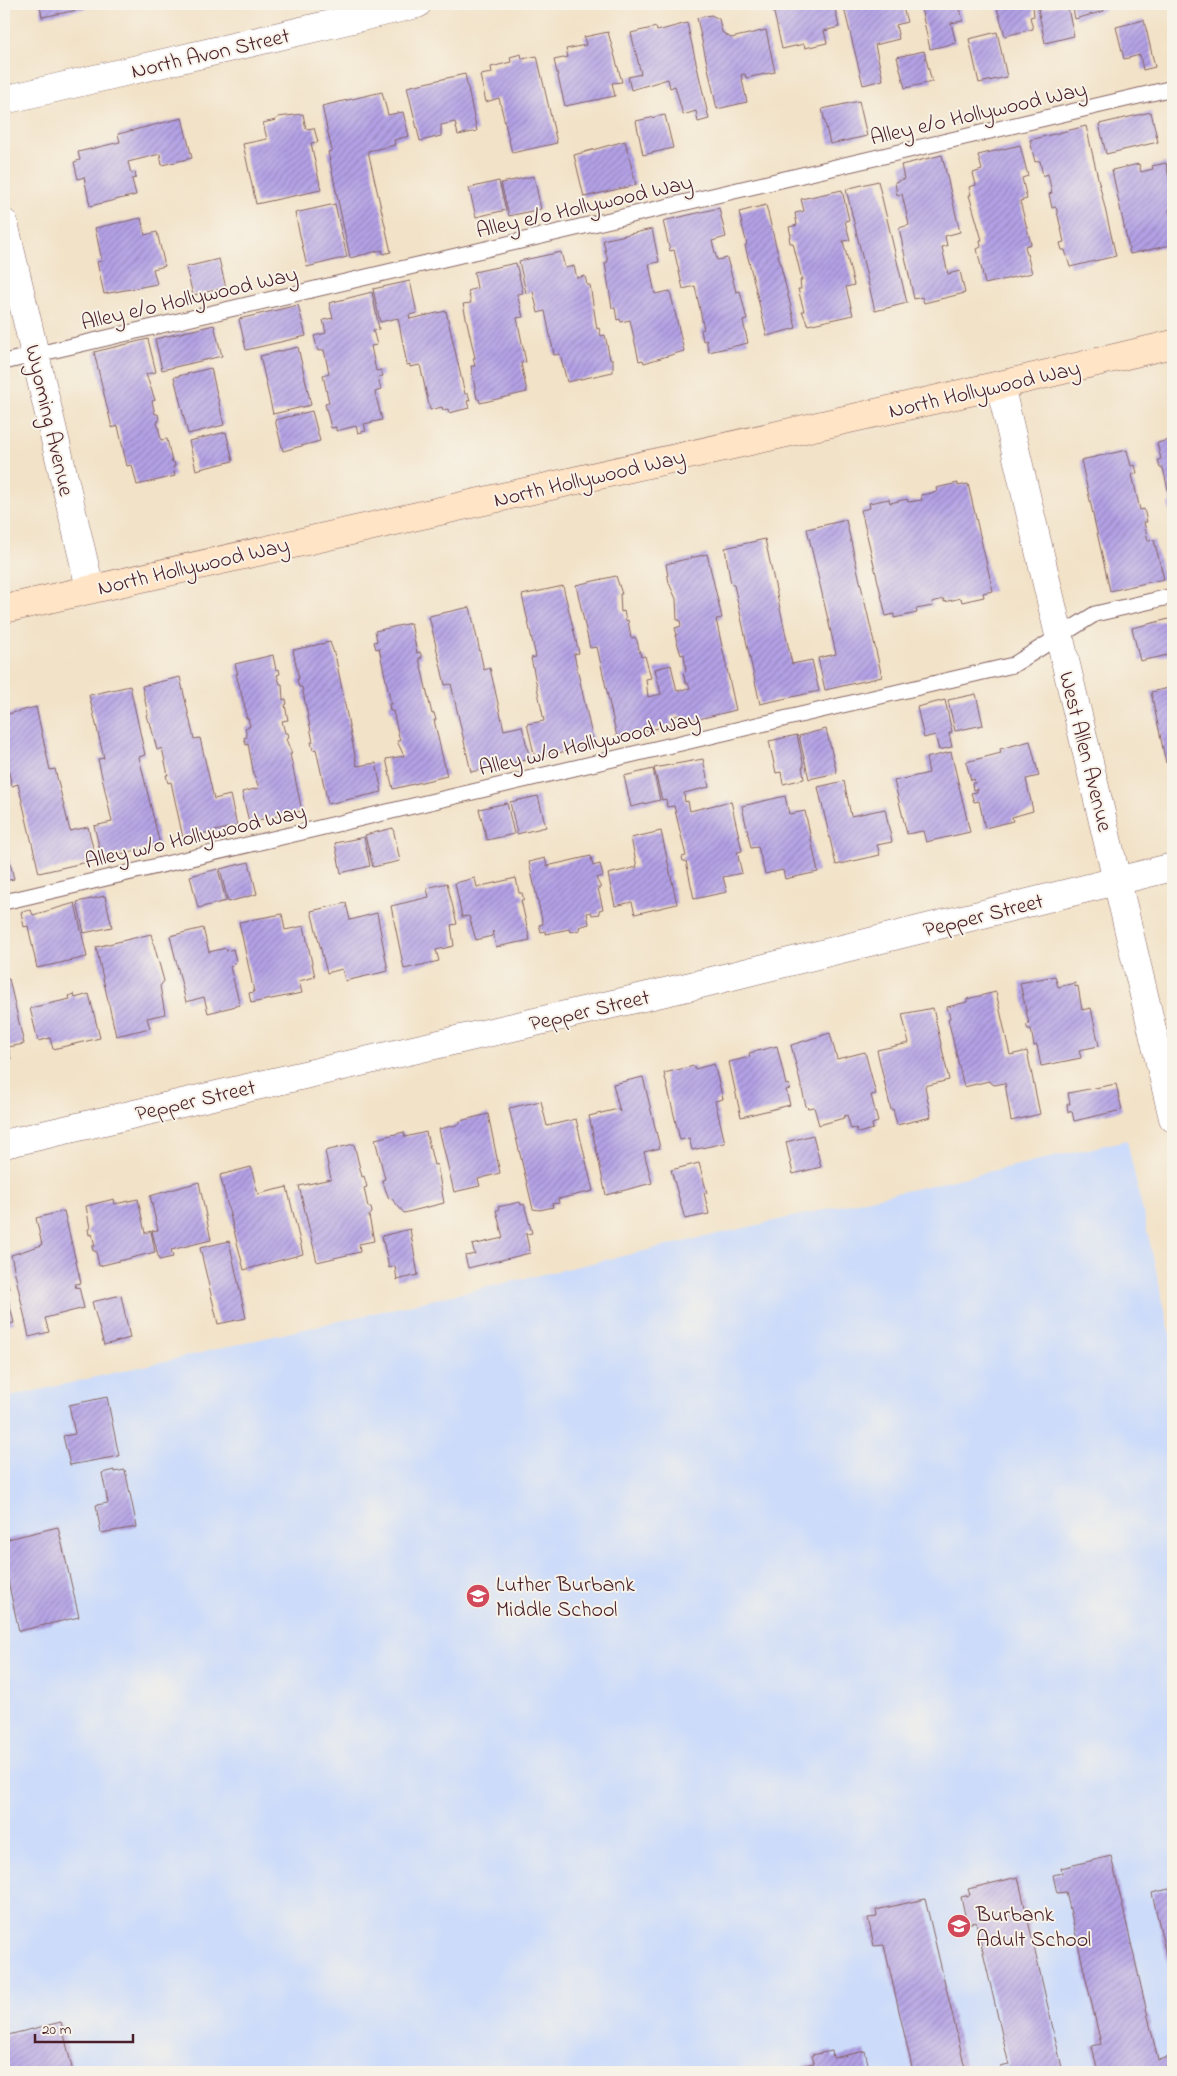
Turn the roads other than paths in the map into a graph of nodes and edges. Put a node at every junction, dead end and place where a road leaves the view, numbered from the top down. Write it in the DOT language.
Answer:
graph roads {
  1 [pos="416,4"];
  2 [pos="1173,88"];
  3 [pos="4,100"];
  4 [pos="4,223"];
  5 [pos="1173,344"];
  6 [pos="35,355"];
  7 [pos="4,362"];
  8 [pos="1000,385"];
  9 [pos="90,588"];
  10 [pos="1173,596"];
  11 [pos="4,609"];
  12 [pos="1058,636"];
  13 [pos="1173,867"];
  14 [pos="1118,880"];
  15 [pos="4,902"];
  16 [pos="1173,1118"];
  17 [pos="4,1144"];
  1 -- 3 [label="street, North Avon Street"];
  2 -- 6 [label="lane, Alley e/o Hollywood Way"];
  4 -- 6 [label="street, Wyoming Avenue"];
  5 -- 8 [label="main road, North Hollywood Way"];
  6 -- 7 [label="lane, Alley e/o Hollywood Way"];
  6 -- 9 [label="street, Wyoming Avenue"];
  8 -- 9 [label="main road, North Hollywood Way"];
  8 -- 12 [label="street, West Allen Avenue"];
  9 -- 11 [label="main road, North Hollywood Way"];
  10 -- 12 [label="lane, Alley w/o Hollywood Way"];
  12 -- 14 [label="street, West Allen Avenue"];
  12 -- 15 [label="lane, Alley w/o Hollywood Way"];
  13 -- 14 [label="street, Pepper Street"];
  14 -- 16 [label="street, West Allen Avenue"];
  14 -- 17 [label="street, Pepper Street"];
}
